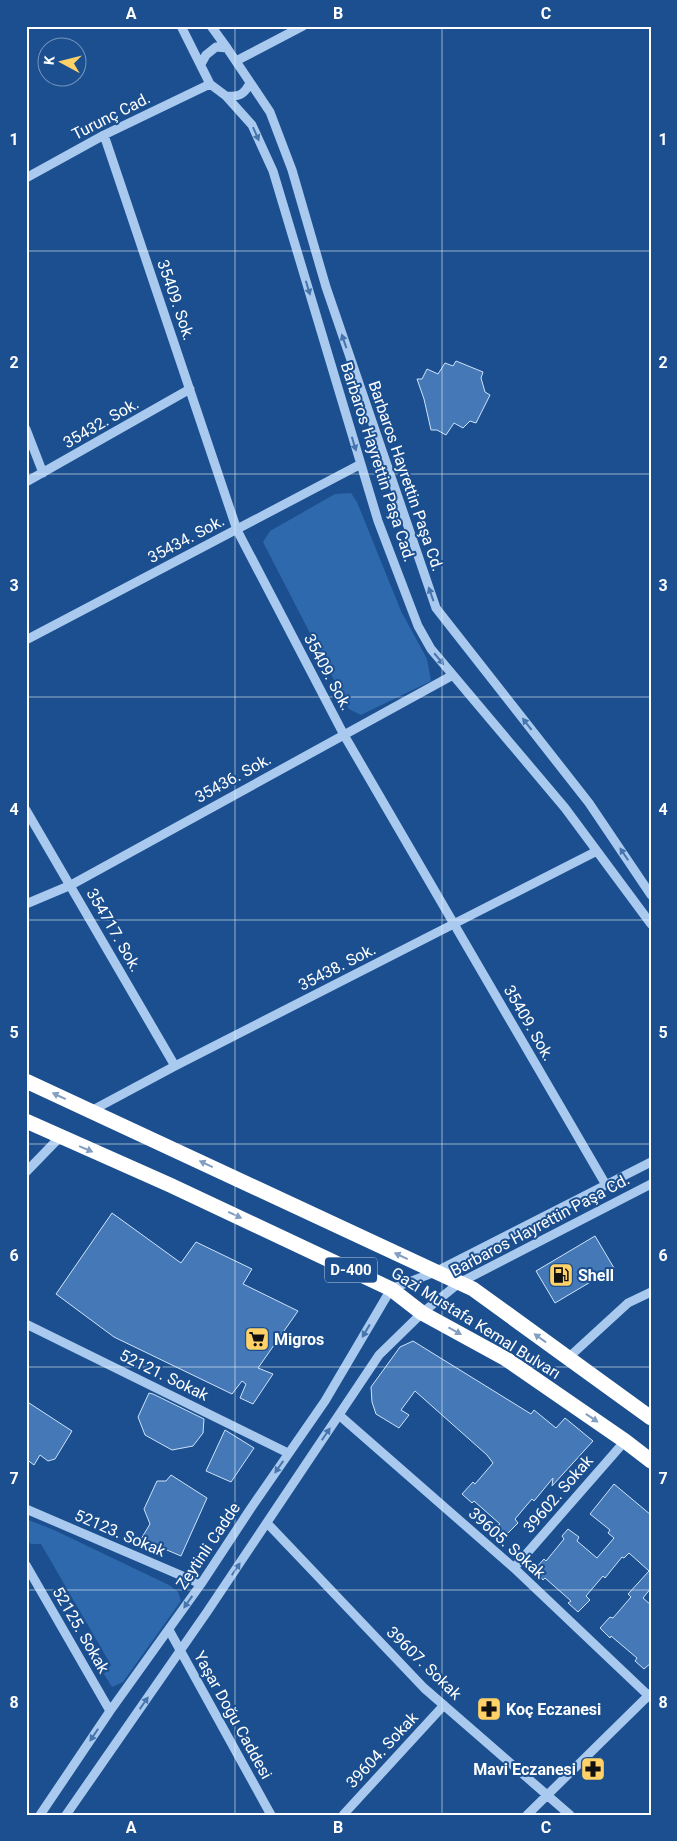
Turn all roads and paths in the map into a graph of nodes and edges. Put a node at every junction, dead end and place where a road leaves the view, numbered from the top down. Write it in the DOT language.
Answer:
graph roads {
  1 [pos="182,26"];
  2 [pos="211,26"];
  3 [pos="303,26"];
  4 [pos="228,48"];
  5 [pos="236,61"];
  6 [pos="201,64"];
  7 [pos="250,83"];
  8 [pos="210,84"];
  9 [pos="226,96"];
  10 [pos="104,135"];
  11 [pos="26,178"];
  12 [pos="190,389"];
  13 [pos="26,429"];
  14 [pos="361,464"];
  15 [pos="42,473"];
  16 [pos="26,482"];
  17 [pos="237,530"];
  18 [pos="26,640"];
  19 [pos="453,675"];
  20 [pos="344,735"];
  21 [pos="26,810"];
  22 [pos="597,852"];
  23 [pos="71,885"];
  24 [pos="651,895"];
  25 [pos="26,904"];
  26 [pos="454,924"];
  27 [pos="651,924"];
  28 [pos="175,1066"];
  29 [pos="26,1080"];
  30 [pos="91,1111"];
  31 [pos="26,1121"];
  32 [pos="60,1137"];
  33 [pos="651,1162"];
  34 [pos="26,1172"];
  35 [pos="651,1184"];
  36 [pos="606,1186"];
  37 [pos="435,1272"];
  38 [pos="459,1283"];
  39 [pos="391,1289"];
  40 [pos="651,1292"];
  41 [pos="422,1313"];
  42 [pos="26,1324"];
  43 [pos="568,1358"];
  44 [pos="339,1415"];
  45 [pos="651,1418"];
  46 [pos="625,1441"];
  47 [pos="288,1453"];
  48 [pos="651,1462"];
  49 [pos="26,1509"];
  50 [pos="267,1523"];
  51 [pos="26,1565"];
  52 [pos="514,1568"];
  53 [pos="201,1584"];
  54 [pos="169,1630"];
  55 [pos="180,1650"];
  56 [pos="650,1696"];
  57 [pos="444,1705"];
  58 [pos="110,1711"];
  59 [pos="549,1795"];
  60 [pos="40,1815"];
  61 [pos="66,1815"];
  62 [pos="271,1815"];
  63 [pos="343,1815"];
  64 [pos="527,1815"];
  65 [pos="570,1815"];
  1 -- 6 [label="street"];
  2 -- 4 [label="street, Barbaros Hayrettin Paşa Cd."];
  3 -- 5 [label="street"];
  4 -- 5 [label="street, Barbaros Hayrettin Paşa Cd."];
  4 -- 6 [label="street"];
  5 -- 7 [label="street, Barbaros Hayrettin Paşa Cd."];
  6 -- 8 [label="street"];
  7 -- 9 [label="street"];
  24 -- 7 [label="street, Barbaros Hayrettin Paşa Cd., one-way"];
  8 -- 9 [label="street"];
  8 -- 10 [label="street, Turunç Cad."];
  9 -- 14 [label="street, Barbaros Hayrettin Paşa Cad., one-way"];
  10 -- 11 [label="street, Turunç Cad."];
  10 -- 12 [label="street, 35409. Sok."];
  12 -- 15 [label="street, 35432. Sok."];
  12 -- 17 [label="street, 35409. Sok."];
  13 -- 15 [label="street"];
  14 -- 17 [label="street, 35434. Sok."];
  14 -- 19 [label="street, Barbaros Hayrettin Paşa Cad., one-way"];
  15 -- 16 [label="street, 35432. Sok."];
  17 -- 18 [label="street, 35434. Sok."];
  17 -- 20 [label="street, 35409. Sok."];
  19 -- 20 [label="street, 35436. Sok."];
  19 -- 22 [label="street, Barbaros Hayrettin Paşa Cad."];
  20 -- 23 [label="street, 35436. Sok."];
  20 -- 26 [label="street, 35409. Sok."];
  21 -- 23 [label="street, 354717. Sok."];
  22 -- 26 [label="street, 35438. Sok."];
  22 -- 27 [label="street, Barbaros Hayrettin Paşa Cad."];
  23 -- 25 [label="street, 35436. Sok."];
  23 -- 28 [label="street, 354717. Sok."];
  26 -- 28 [label="street, 35438. Sok."];
  26 -- 36 [label="street, 35409. Sok."];
  28 -- 30 [label="street, 35438. Sok."];
  30 -- 29 [label="highway, Gazi Mustafa Kemal Bulvarı / D-400, one-way"];
  37 -- 30 [label="highway, Gazi Mustafa Kemal Bulvarı / D-400, one-way"];
  31 -- 32 [label="highway, Gazi Mustafa Kemal Bulvarı / D-400"];
  32 -- 34 [label="street"];
  32 -- 39 [label="highway, Gazi Mustafa Kemal Bulvarı / D-400, one-way"];
  33 -- 36 [label="street"];
  35 -- 38 [label="street, Barbaros Hayrettin Paşa Cd."];
  36 -- 37 [label="street"];
  37 -- 38 [label="highway, Gazi Mustafa Kemal Bulvarı / D-400"];
  37 -- 39 [label="street"];
  38 -- 41 [label="street, Barbaros Hayrettin Paşa Cd."];
  43 -- 38 [label="highway, Gazi Mustafa Kemal Bulvarı / D-400, one-way"];
  39 -- 41 [label="highway, Gazi Mustafa Kemal Bulvarı / D-400"];
  39 -- 47 [label="street, Zeytinli Cadde, one-way"];
  40 -- 43 [label="street"];
  41 -- 44 [label="street"];
  41 -- 46 [label="highway, Gazi Mustafa Kemal Bulvarı / D-400, one-way"];
  42 -- 47 [label="street, 52121. Sokak"];
  43 -- 45 [label="highway, Gazi Mustafa Kemal Bulvarı / D-400"];
  50 -- 44 [label="street, one-way"];
  44 -- 52 [label="street, 39605. Sokak"];
  46 -- 48 [label="highway, Gazi Mustafa Kemal Bulvarı / D-400"];
  46 -- 52 [label="street, 39602. Sokak"];
  47 -- 53 [label="street, Zeytinli Cadde, one-way"];
  49 -- 53 [label="street, 52123. Sokak"];
  55 -- 50 [label="street, one-way"];
  50 -- 57 [label="street, 39607. Sokak"];
  51 -- 58 [label="street, 52125. Sokak"];
  52 -- 56 [label="street, 39605. Sokak"];
  53 -- 54 [label="street, Zeytinli Cadde, one-way"];
  54 -- 55 [label="street, Yaşar Doğu Caddesi"];
  54 -- 58 [label="street, Zeytinli Cadde"];
  61 -- 55 [label="street, one-way"];
  55 -- 62 [label="street, Yaşar Doğu Caddesi"];
  56 -- 59 [label="street"];
  57 -- 59 [label="street, 39607. Sokak"];
  57 -- 63 [label="street, 39604. Sokak"];
  58 -- 60 [label="street, Zeytinli Cadde, one-way"];
  59 -- 64 [label="street"];
  59 -- 65 [label="street, 39607. Sokak"];
}
